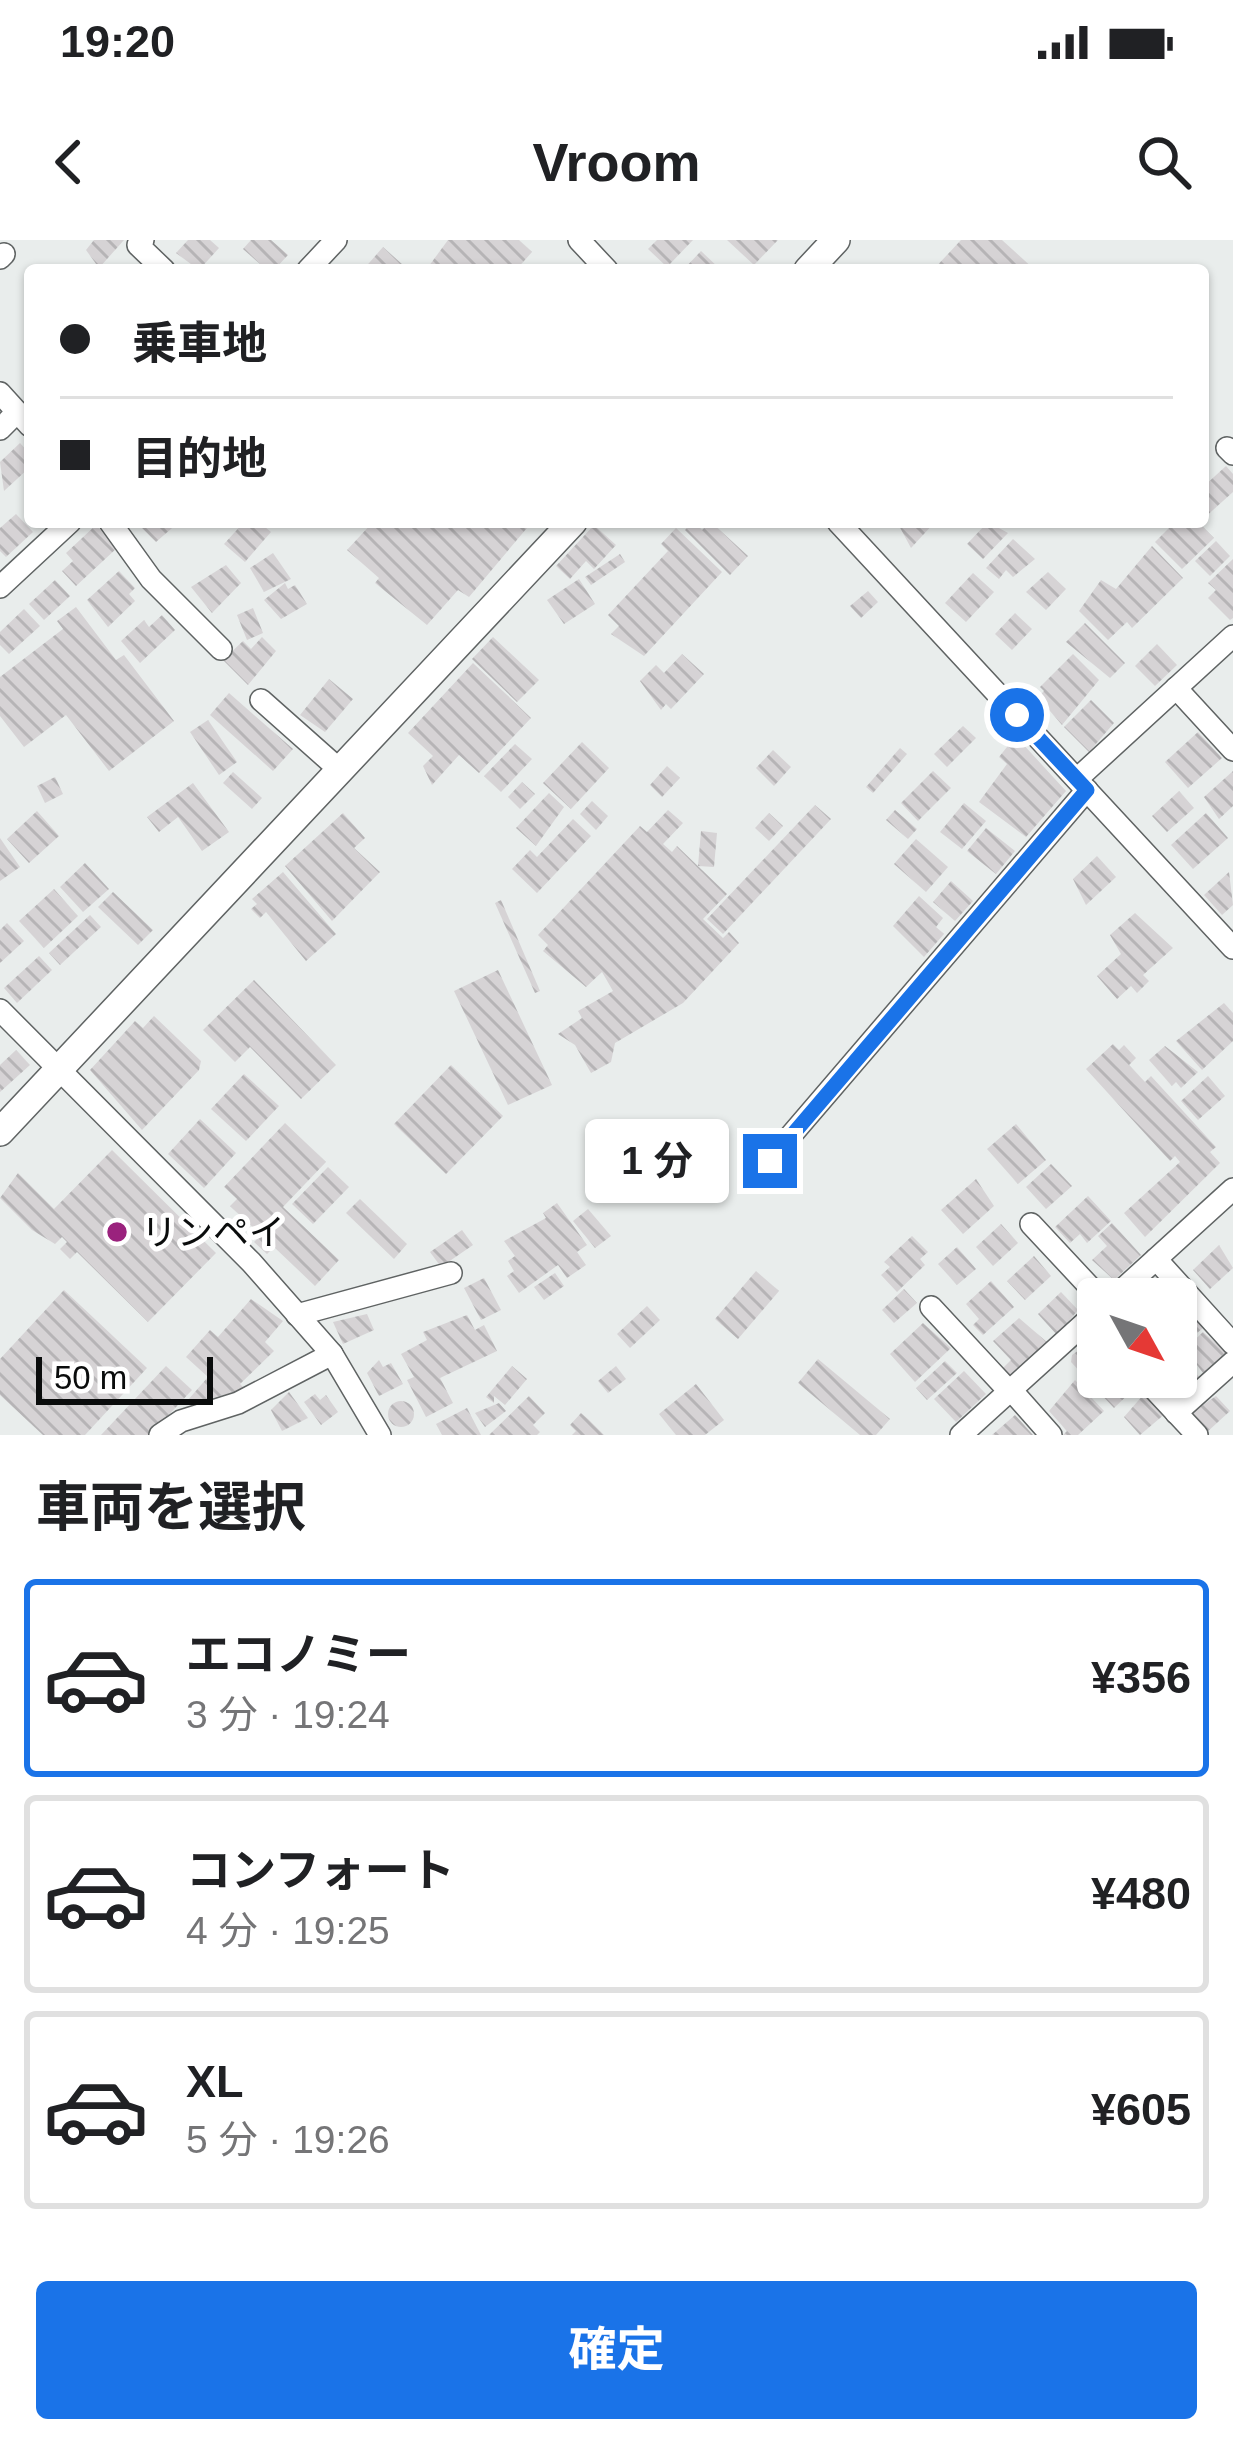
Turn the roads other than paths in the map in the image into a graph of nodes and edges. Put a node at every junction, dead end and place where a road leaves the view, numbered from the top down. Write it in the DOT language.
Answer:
graph roads {
  1 [pos="143,240"];
  2 [pos="336,240"];
  3 [pos="580,240"];
  4 [pos="836,240"];
  5 [pos="158,264"];
  6 [pos="314,264"];
  7 [pos="602,264"];
  8 [pos="814,264"];
  9 [pos="0,393"];
  10 [pos="24,419"];
  11 [pos="0,429"];
  12 [pos="63,528"];
  13 [pos="114,528"];
  14 [pos="567,528"];
  15 [pos="844,528"];
  16 [pos="0,586"];
  17 [pos="1233,636"];
  18 [pos="221,649"];
  19 [pos="1176,688"];
  20 [pos="261,700"];
  21 [pos="1233,750"];
  22 [pos="340,771"];
  23 [pos="1082,785"];
  24 [pos="1233,948"];
  25 [pos="0,1010"];
  26 [pos="60,1070"];
  27 [pos="0,1132"];
  28 [pos="770,1161"];
  29 [pos="1233,1189"];
  30 [pos="1031,1224"];
  31 [pos="1156,1259"];
  32 [pos="451,1273"];
  33 [pos="1081,1278"];
  34 [pos="1135,1278"];
  35 [pos="931,1307"];
  36 [pos="298,1315"];
  37 [pos="1077,1335"];
  38 [pos="1233,1344"];
  39 [pos="332,1354"];
  40 [pos="1233,1362"];
  41 [pos="1011,1391"];
  42 [pos="1162,1398"];
  43 [pos="1176,1413"];
  44 [pos="160,1435"];
  45 [pos="380,1435"];
  46 [pos="961,1435"];
  47 [pos="1051,1435"];
  48 [pos="1197,1435"];
  1 -- 5 [label="street"];
  2 -- 6 [label="street"];
  3 -- 7 [label="street"];
  4 -- 8 [label="street"];
  9 -- 10 [label="street"];
  10 -- 11 [label="street"];
  12 -- 16 [label="street"];
  13 -- 18 [label="street"];
  14 -- 22 [label="street"];
  15 -- 23 [label="street"];
  17 -- 19 [label="street"];
  19 -- 21 [label="street"];
  19 -- 23 [label="street"];
  20 -- 22 [label="street"];
  22 -- 26 [label="street"];
  23 -- 24 [label="street"];
  23 -- 28 [label="street"];
  25 -- 26 [label="street"];
  26 -- 27 [label="street"];
  26 -- 36 [label="street"];
  29 -- 31 [label="street"];
  30 -- 33 [label="street"];
  31 -- 34 [label="street"];
  31 -- 38 [label="street"];
  32 -- 36 [label="street"];
  35 -- 41 [label="street"];
  36 -- 39 [label="street"];
  37 -- 41 [label="street"];
  39 -- 44 [label="street"];
  39 -- 45 [label="street"];
  40 -- 43 [label="street"];
  41 -- 46 [label="street"];
  41 -- 47 [label="street"];
  42 -- 43 [label="street"];
  43 -- 48 [label="street"];
}
